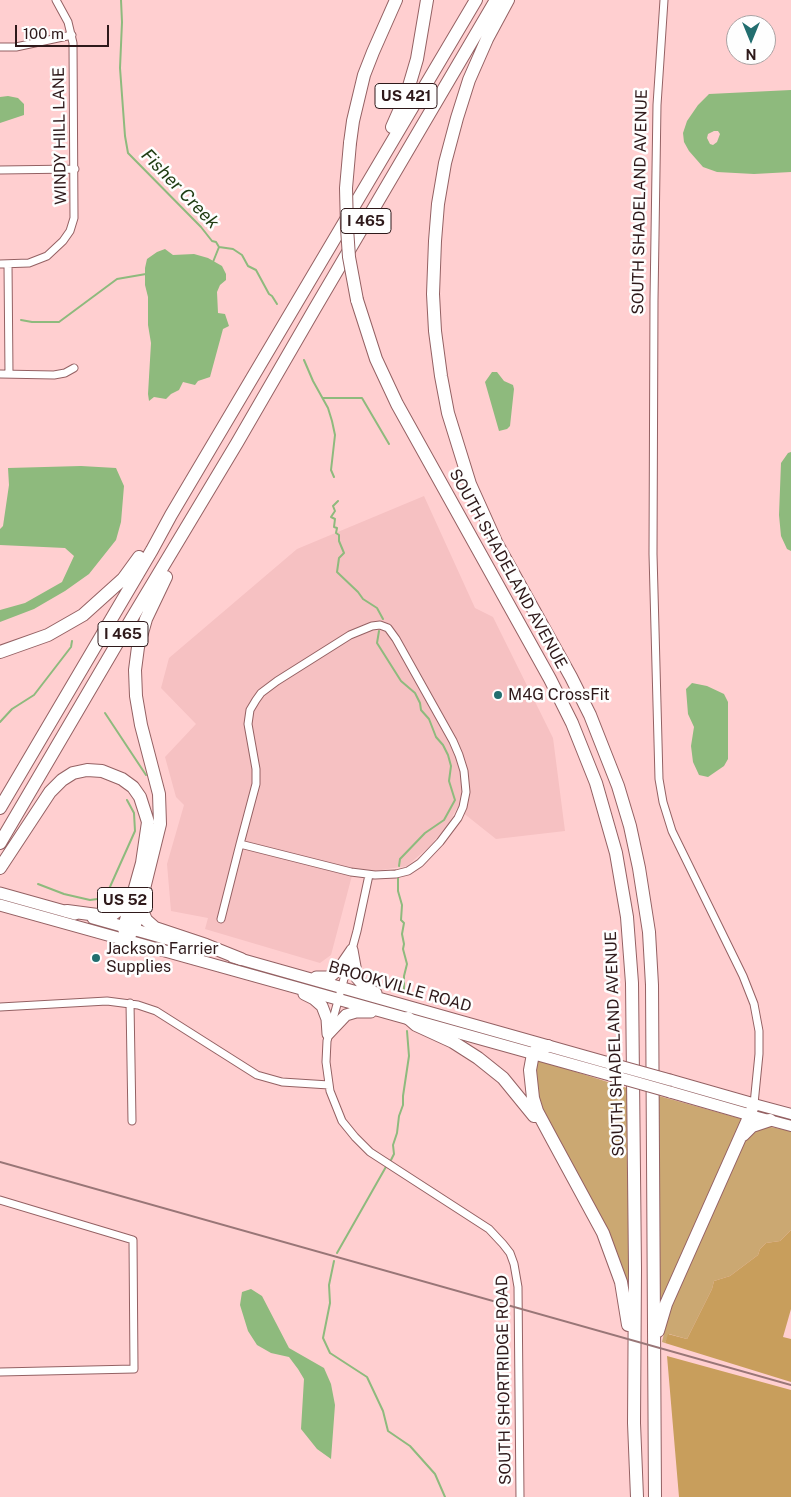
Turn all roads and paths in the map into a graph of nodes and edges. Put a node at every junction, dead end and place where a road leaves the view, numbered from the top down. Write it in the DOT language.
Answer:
graph roads {
  1 [pos="56,0"];
  2 [pos="396,0"];
  3 [pos="427,0"];
  4 [pos="476,0"];
  5 [pos="496,0"];
  6 [pos="508,0"];
  7 [pos="664,0"];
  8 [pos="72,35"];
  9 [pos="0,47"];
  10 [pos="75,169"];
  11 [pos="0,170"];
  12 [pos="365,186"];
  13 [pos="0,264"];
  14 [pos="8,264"];
  15 [pos="74,368"];
  16 [pos="0,374"];
  17 [pos="9,374"];
  18 [pos="207,495"];
  19 [pos="171,515"];
  20 [pos="0,652"];
  21 [pos="0,808"];
  22 [pos="147,838"];
  23 [pos="0,843"];
  24 [pos="240,844"];
  25 [pos="0,868"];
  26 [pos="369,874"];
  27 [pos="0,893"];
  28 [pos="142,897"];
  29 [pos="0,905"];
  30 [pos="67,911"];
  31 [pos="221,919"];
  32 [pos="128,932"];
  33 [pos="352,950"];
  34 [pos="241,959"];
  35 [pos="299,976"];
  36 [pos="282,983"];
  37 [pos="340,993"];
  38 [pos="388,1000"];
  39 [pos="130,1003"];
  40 [pos="0,1006"];
  41 [pos="382,1011"];
  42 [pos="408,1018"];
  43 [pos="328,1034"];
  44 [pos="548,1046"];
  45 [pos="533,1054"];
  46 [pos="329,1085"];
  47 [pos="670,1086"];
  48 [pos="752,1109"];
  49 [pos="791,1114"];
  50 [pos="770,1120"];
  51 [pos="132,1121"];
  52 [pos="791,1126"];
  53 [pos="552,1139"];
  54 [pos="740,1139"];
  55 [pos="0,1200"];
  56 [pos="0,1372"];
  57 [pos="654,1381"];
  58 [pos="635,1387"];
  59 [pos="520,1497"];
  60 [pos="637,1497"];
  61 [pos="655,1497"];
  1 -- 8 [label="street, WINDY HILL LANE"];
  2 -- 58 [label="highway, SOUTH SHADELAND AVENUE, bridge"];
  3 -- 12 [label="highway, US 421"];
  4 -- 12 [label="highway, I 465"];
  5 -- 18 [label="highway, I 465"];
  6 -- 57 [label="highway, SOUTH SHADELAND AVENUE"];
  7 -- 48 [label="street, SOUTH SHADELAND AVENUE"];
  8 -- 9 [label="street"];
  8 -- 10 [label="street, WINDY HILL LANE"];
  10 -- 11 [label="street"];
  10 -- 14 [label="street, WINDY HILL LANE"];
  12 -- 19 [label="highway, I 465"];
  13 -- 14 [label="street, WINDY HILL LANE"];
  14 -- 17 [label="street"];
  15 -- 17 [label="street"];
  16 -- 17 [label="street"];
  18 -- 23 [label="highway, I 465"];
  18 -- 28 [label="highway"];
  19 -- 20 [label="highway"];
  19 -- 21 [label="highway, I 465"];
  22 -- 25 [label="highway, US 52"];
  22 -- 30 [label="highway, US 52"];
  22 -- 32 [label="highway"];
  24 -- 26 [label="street"];
  24 -- 26 [label="street"];
  24 -- 31 [label="street"];
  26 -- 33 [label="street, SOUTH SHORTRIDGE ROAD"];
  27 -- 30 [label="main road, BROOKVILLE ROAD / US 52"];
  28 -- 32 [label="highway"];
  28 -- 34 [label="highway"];
  29 -- 32 [label="main road, BROOKVILLE ROAD"];
  30 -- 32 [label="main road, BROOKVILLE ROAD"];
  32 -- 34 [label="main road, BROOKVILLE ROAD"];
  32 -- 36 [label="main road, BROOKVILLE ROAD"];
  33 -- 35 [label="main road"];
  33 -- 37 [label="street, SOUTH SHORTRIDGE ROAD"];
  33 -- 38 [label="main road"];
  34 -- 35 [label="main road, BROOKVILLE ROAD"];
  35 -- 37 [label="main road, BROOKVILLE ROAD"];
  36 -- 37 [label="main road, BROOKVILLE ROAD"];
  36 -- 43 [label="main road"];
  37 -- 38 [label="main road, BROOKVILLE ROAD"];
  37 -- 41 [label="main road, BROOKVILLE ROAD"];
  37 -- 43 [label="street, SOUTH SHORTRIDGE ROAD"];
  38 -- 44 [label="main road, BROOKVILLE ROAD"];
  39 -- 40 [label="street"];
  39 -- 46 [label="street"];
  39 -- 51 [label="street"];
  41 -- 42 [label="main road, BROOKVILLE ROAD"];
  41 -- 43 [label="main road"];
  42 -- 45 [label="main road, BROOKVILLE ROAD"];
  42 -- 53 [label="highway"];
  43 -- 46 [label="street, SOUTH SHORTRIDGE ROAD"];
  44 -- 45 [label="highway"];
  44 -- 47 [label="main road, BROOKVILLE ROAD, bridge"];
  45 -- 47 [label="main road, BROOKVILLE ROAD, bridge"];
  45 -- 53 [label="highway"];
  46 -- 59 [label="street, SOUTH SHORTRIDGE ROAD"];
  47 -- 48 [label="main road, BROOKVILLE ROAD"];
  48 -- 49 [label="main road, BROOKVILLE ROAD"];
  48 -- 50 [label="main road, BROOKVILLE ROAD"];
  48 -- 54 [label="highway"];
  50 -- 52 [label="main road, BROOKVILLE ROAD"];
  50 -- 54 [label="highway"];
  53 -- 58 [label="highway"];
  54 -- 57 [label="highway"];
  55 -- 56 [label="street"];
  57 -- 61 [label="highway, SOUTH SHADELAND AVENUE"];
  58 -- 60 [label="highway, SOUTH SHADELAND AVENUE"];
}
